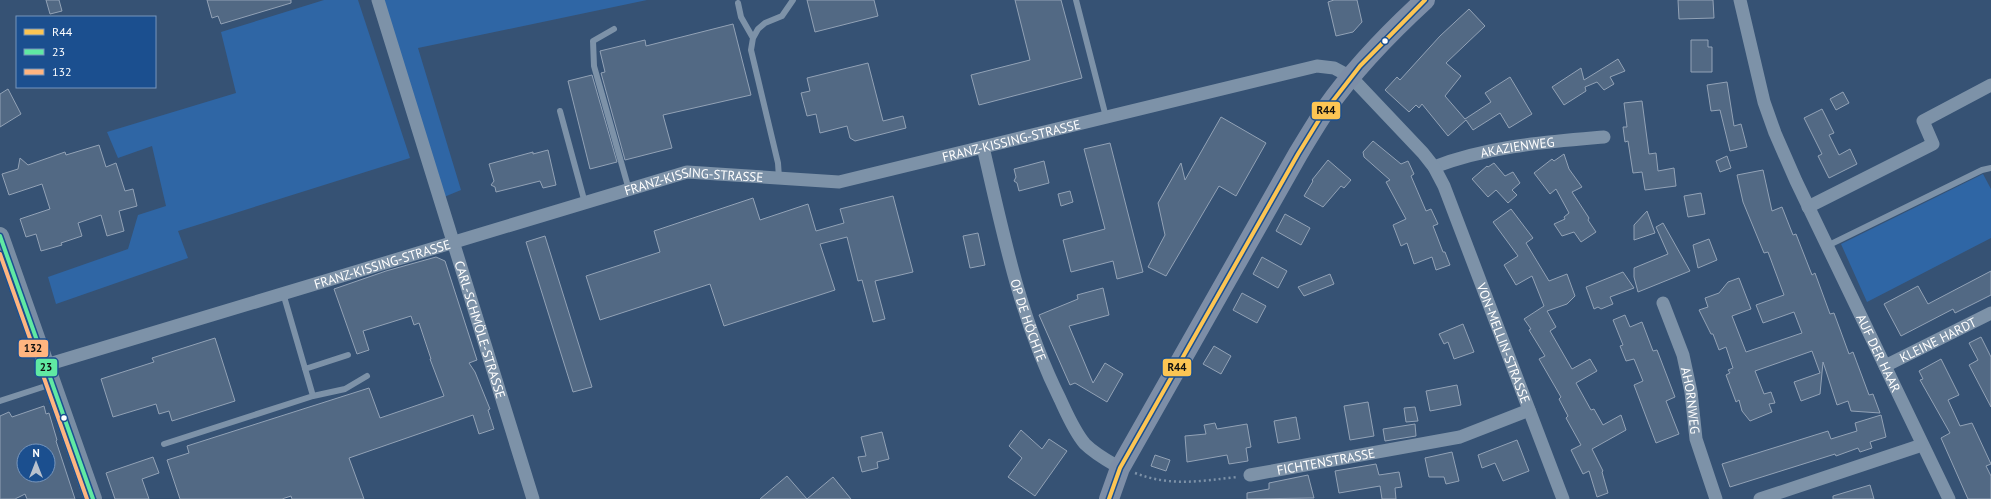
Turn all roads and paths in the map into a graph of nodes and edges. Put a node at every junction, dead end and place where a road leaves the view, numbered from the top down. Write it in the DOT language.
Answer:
graph roads {
  1 [pos="378,0"];
  2 [pos="793,0"];
  3 [pos="1076,0"];
  4 [pos="1425,0"];
  5 [pos="1740,0"];
  6 [pos="738,3"];
  7 [pos="614,29"];
  8 [pos="753,38"];
  9 [pos="1351,77"];
  10 [pos="1991,85"];
  11 [pos="560,112"];
  12 [pos="1106,117"];
  13 [pos="1604,138"];
  14 [pos="983,147"];
  15 [pos="1434,167"];
  16 [pos="1991,168"];
  17 [pos="779,178"];
  18 [pos="629,190"];
  19 [pos="585,203"];
  20 [pos="1808,207"];
  21 [pos="0,236"];
  22 [pos="452,244"];
  23 [pos="1827,246"];
  24 [pos="283,293"];
  25 [pos="1663,303"];
  26 [pos="1991,313"];
  27 [pos="348,355"];
  28 [pos="46,365"];
  29 [pos="1885,366"];
  30 [pos="305,369"];
  31 [pos="367,376"];
  32 [pos="53,384"];
  33 [pos="313,396"];
  34 [pos="0,401"];
  35 [pos="1529,410"];
  36 [pos="164,444"];
  37 [pos="1922,445"];
  38 [pos="1120,468"];
  39 [pos="1250,475"];
  40 [pos="93,499"];
  41 [pos="532,499"];
  42 [pos="1108,499"];
  43 [pos="1563,499"];
  44 [pos="1716,499"];
  45 [pos="1760,499"];
  46 [pos="1949,499"];
  1 -- 22 [label="street, CARL-SCHMÖLE-STRASSE"];
  2 -- 8 [label="lane"];
  3 -- 12 [label="lane"];
  4 -- 9 [label="main road"];
  5 -- 20 [label="street, AUF DER HAAR"];
  6 -- 8 [label="lane"];
  7 -- 18 [label="lane"];
  8 -- 17 [label="lane"];
  9 -- 12 [label="street, FRANZ-KISSING-STRASSE"];
  9 -- 15 [label="street, VON-MELLIN-STRASSE"];
  9 -- 38 [label="main road"];
  10 -- 20 [label="street"];
  11 -- 19 [label="lane"];
  12 -- 14 [label="street, FRANZ-KISSING-STRASSE"];
  13 -- 15 [label="street, AKAZIENWEG"];
  14 -- 17 [label="street, FRANZ-KISSING-STRASSE"];
  14 -- 38 [label="street, OP DE HÖCHTE"];
  15 -- 35 [label="street, VON-MELLIN-STRASSE"];
  16 -- 23 [label="lane"];
  17 -- 18 [label="street, FRANZ-KISSING-STRASSE"];
  18 -- 19 [label="street, FRANZ-KISSING-STRASSE"];
  19 -- 22 [label="street, FRANZ-KISSING-STRASSE"];
  20 -- 23 [label="street, AUF DER HAAR"];
  21 -- 28 [label="main road"];
  22 -- 24 [label="street, FRANZ-KISSING-STRASSE"];
  22 -- 41 [label="street, CARL-SCHMÖLE-STRASSE"];
  23 -- 29 [label="street, AUF DER HAAR"];
  24 -- 28 [label="street, FRANZ-KISSING-STRASSE"];
  24 -- 30 [label="lane"];
  25 -- 44 [label="street, AHORNWEG"];
  26 -- 29 [label="street, KLEINE HARDT"];
  27 -- 30 [label="lane"];
  28 -- 32 [label="main road"];
  29 -- 37 [label="street, AUF DER HAAR"];
  30 -- 33 [label="lane"];
  31 -- 33 [label="lane"];
  32 -- 34 [label="lane"];
  32 -- 40 [label="main road"];
  33 -- 36 [label="lane"];
  35 -- 39 [label="street, FICHTENSTRASSE"];
  35 -- 43 [label="street, VON-MELLIN-STRASSE"];
  37 -- 45 [label="street"];
  37 -- 46 [label="street, AUF DER HAAR"];
  38 -- 39 [label="path"];
  38 -- 42 [label="main road"];
}
